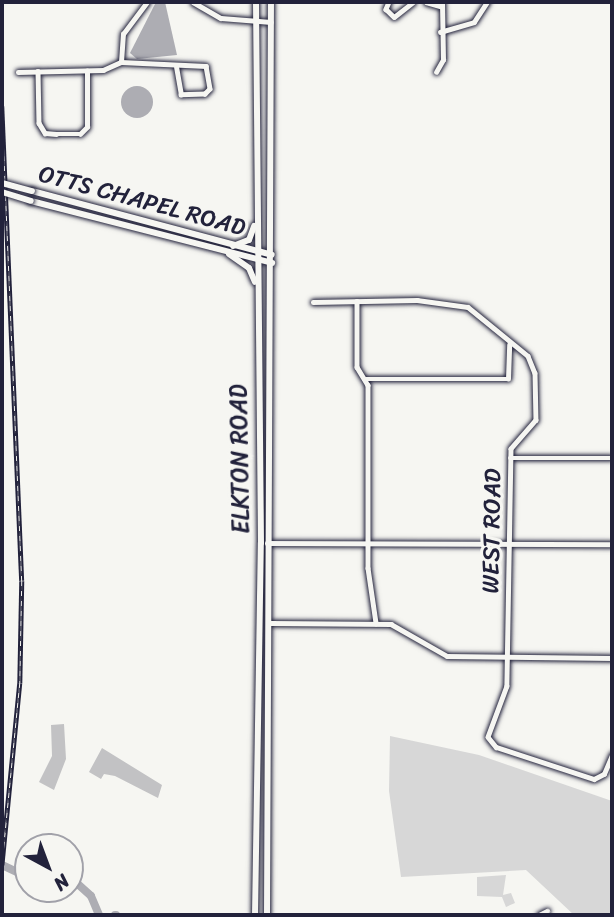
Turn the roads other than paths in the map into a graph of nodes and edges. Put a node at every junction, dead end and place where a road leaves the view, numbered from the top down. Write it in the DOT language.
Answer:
graph roads {
  1 [pos="147,2"];
  2 [pos="193,2"];
  3 [pos="256,2"];
  4 [pos="271,2"];
  5 [pos="389,2"];
  6 [pos="413,2"];
  7 [pos="426,2"];
  8 [pos="486,2"];
  9 [pos="441,4"];
  10 [pos="271,22"];
  11 [pos="256,23"];
  12 [pos="440,32"];
  13 [pos="121,62"];
  14 [pos="176,67"];
  15 [pos="38,71"];
  16 [pos="87,71"];
  17 [pos="18,72"];
  18 [pos="436,72"];
  19 [pos="2,183"];
  20 [pos="2,192"];
  21 [pos="257,218"];
  22 [pos="233,246"];
  23 [pos="229,254"];
  24 [pos="272,255"];
  25 [pos="257,256"];
  26 [pos="272,263"];
  27 [pos="258,291"];
  28 [pos="357,301"];
  29 [pos="313,302"];
  30 [pos="509,344"];
  31 [pos="364,379"];
  32 [pos="510,458"];
  33 [pos="612,458"];
  34 [pos="261,543"];
  35 [pos="271,543"];
  36 [pos="369,544"];
  37 [pos="508,544"];
  38 [pos="612,544"];
  39 [pos="271,623"];
  40 [pos="376,623"];
  41 [pos="509,657"];
  42 [pos="612,658"];
  43 [pos="612,755"];
  44 [pos="547,911"];
  45 [pos="255,915"];
  46 [pos="267,915"];
  47 [pos="539,915"];
  1 -- 13 [label="street"];
  2 -- 11 [label="street"];
  3 -- 11 [label="main road, ELKTON ROAD"];
  4 -- 10 [label="main road, ELKTON ROAD"];
  5 -- 6 [label="street"];
  7 -- 9 [label="street"];
  8 -- 12 [label="street"];
  9 -- 12 [label="street"];
  10 -- 11 [label="street"];
  10 -- 24 [label="main road, ELKTON ROAD"];
  11 -- 21 [label="main road, ELKTON ROAD"];
  12 -- 18 [label="street"];
  13 -- 14 [label="street"];
  13 -- 16 [label="street"];
  14 -- 14 [label="street"];
  15 -- 16 [label="street"];
  15 -- 16 [label="street"];
  15 -- 17 [label="street"];
  19 -- 22 [label="main road, OTTS CHAPEL ROAD, bridge"];
  20 -- 23 [label="main road, OTTS CHAPEL ROAD, bridge"];
  21 -- 22 [label="main road"];
  21 -- 25 [label="main road, ELKTON ROAD"];
  22 -- 25 [label="main road, OTTS CHAPEL ROAD"];
  23 -- 25 [label="main road, OTTS CHAPEL ROAD"];
  23 -- 27 [label="main road"];
  24 -- 25 [label="main road, OTTS CHAPEL ROAD"];
  24 -- 26 [label="main road, ELKTON ROAD"];
  25 -- 26 [label="main road, OTTS CHAPEL ROAD"];
  25 -- 27 [label="main road, ELKTON ROAD"];
  26 -- 35 [label="main road, ELKTON ROAD"];
  27 -- 34 [label="main road, ELKTON ROAD"];
  28 -- 29 [label="street, WEST ROAD"];
  28 -- 30 [label="street, WEST ROAD"];
  28 -- 31 [label="street"];
  30 -- 31 [label="street"];
  30 -- 32 [label="street, WEST ROAD"];
  31 -- 36 [label="street"];
  32 -- 33 [label="street"];
  32 -- 37 [label="street, WEST ROAD"];
  34 -- 35 [label="street"];
  34 -- 45 [label="main road, ELKTON ROAD"];
  35 -- 36 [label="street"];
  35 -- 39 [label="main road, ELKTON ROAD"];
  36 -- 37 [label="street"];
  36 -- 40 [label="street"];
  37 -- 38 [label="street"];
  37 -- 41 [label="street, WEST ROAD"];
  39 -- 40 [label="street"];
  39 -- 46 [label="main road, ELKTON ROAD"];
  40 -- 41 [label="street"];
  41 -- 42 [label="street"];
  41 -- 43 [label="street, WEST ROAD"];
  44 -- 47 [label="street"];
}
